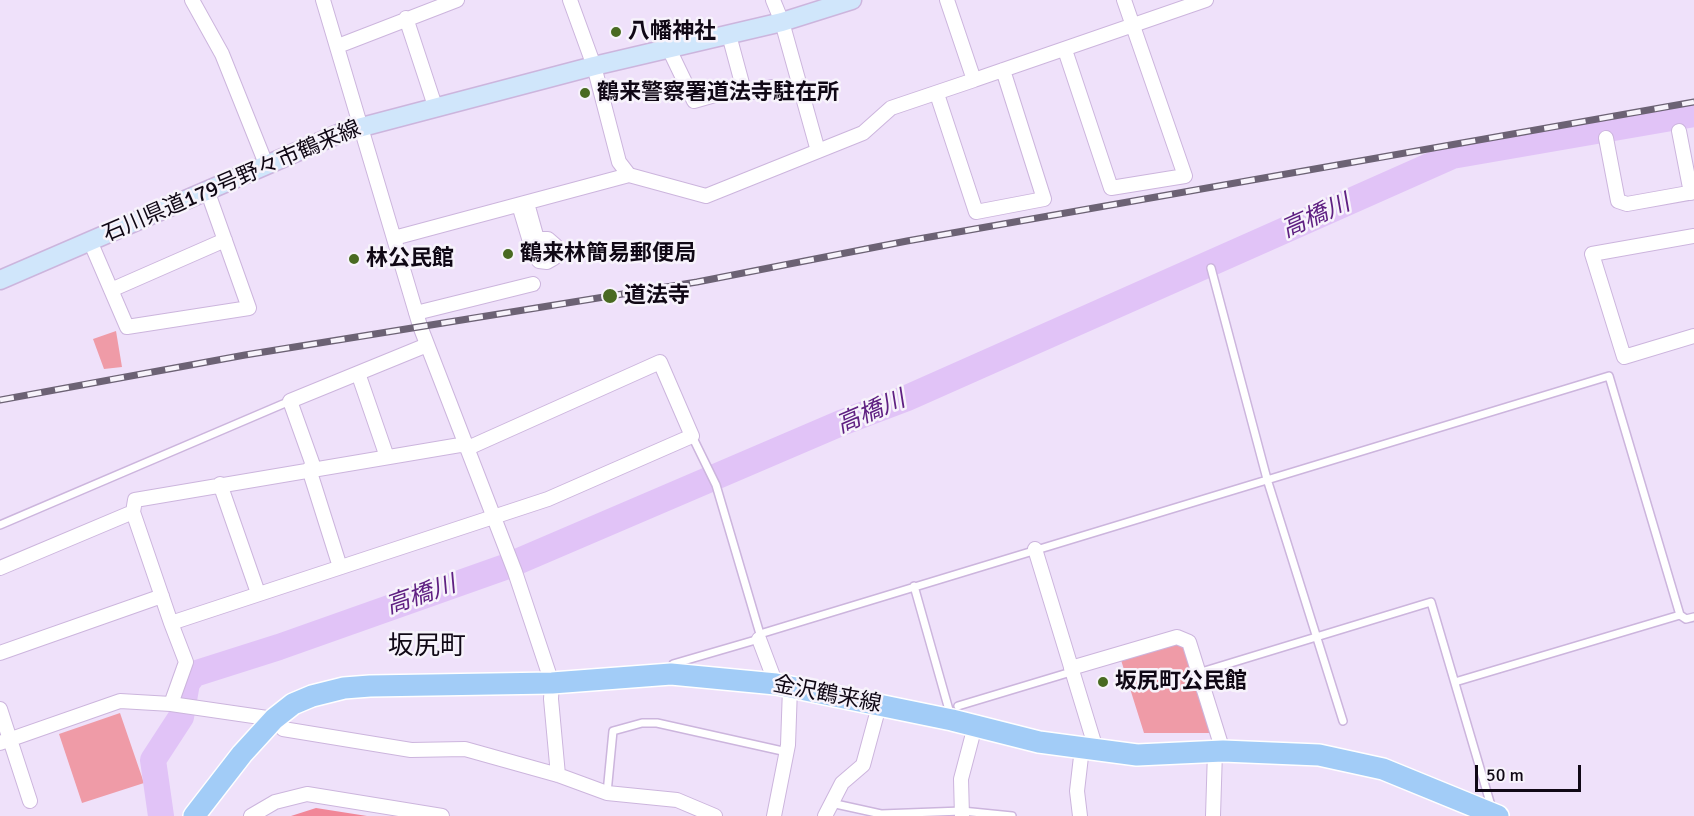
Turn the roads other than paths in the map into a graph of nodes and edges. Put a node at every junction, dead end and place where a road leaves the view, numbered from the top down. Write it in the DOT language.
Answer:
graph roads {
  1 [pos="192,0"];
  2 [pos="323,0"];
  3 [pos="457,0"];
  4 [pos="570,0"];
  5 [pos="773,0"];
  6 [pos="848,0"];
  7 [pos="947,0"];
  8 [pos="1124,0"];
  9 [pos="1206,0"];
  10 [pos="406,18"];
  11 [pos="782,22"];
  12 [pos="1133,26"];
  13 [pos="729,35"];
  14 [pos="338,46"];
  15 [pos="669,49"];
  16 [pos="1065,50"];
  17 [pos="594,66"];
  18 [pos="1002,70"];
  19 [pos="974,80"];
  20 [pos="743,87"];
  21 [pos="801,92"];
  22 [pos="937,94"];
  23 [pos="435,106"];
  24 [pos="360,126"];
  25 [pos="1679,131"];
  26 [pos="1606,138"];
  27 [pos="818,151"];
  28 [pos="266,164"];
  29 [pos="629,176"];
  30 [pos="207,190"];
  31 [pos="1692,192"];
  32 [pos="1694,236"];
  33 [pos="393,238"];
  34 [pos="225,240"];
  35 [pos="90,241"];
  36 [pos="1211,268"];
  37 [pos="0,280"];
  38 [pos="533,284"];
  39 [pos="111,290"];
  40 [pos="417,313"];
  41 [pos="1694,336"];
  42 [pos="427,345"];
  43 [pos="358,373"];
  44 [pos="290,401"];
  45 [pos="692,436"];
  46 [pos="467,446"];
  47 [pos="387,457"];
  48 [pos="312,469"];
  49 [pos="1267,479"];
  50 [pos="220,484"];
  51 [pos="133,512"];
  52 [pos="494,517"];
  53 [pos="0,525"];
  54 [pos="1035,549"];
  55 [pos="340,567"];
  56 [pos="0,568"];
  57 [pos="914,586"];
  58 [pos="258,593"];
  59 [pos="162,596"];
  60 [pos="1680,615"];
  61 [pos="1694,617"];
  62 [pos="171,623"];
  63 [pos="759,636"];
  64 [pos="1316,637"];
  65 [pos="0,653"];
  66 [pos="1071,670"];
  67 [pos="1198,672"];
  68 [pos="671,674"];
  69 [pos="1455,682"];
  70 [pos="552,683"];
  71 [pos="783,686"];
  72 [pos="180,706"];
  73 [pos="879,706"];
  74 [pos="0,709"];
  75 [pos="955,713"];
  76 [pos="274,719"];
  77 [pos="1343,722"];
  78 [pos="975,726"];
  79 [pos="5,741"];
  80 [pos="1089,748"];
  81 [pos="1219,751"];
  82 [pos="787,752"];
  83 [pos="558,775"];
  84 [pos="607,793"];
  85 [pos="30,801"];
  86 [pos="831,803"];
  87 [pos="962,813"];
  88 [pos="1496,815"];
  89 [pos="194,816"];
  90 [pos="251,816"];
  91 [pos="442,816"];
  92 [pos="715,816"];
  93 [pos="774,816"];
  94 [pos="825,816"];
  95 [pos="1012,816"];
  96 [pos="1080,816"];
  97 [pos="1213,816"];
  1 -- 28 [label="street"];
  2 -- 14 [label="street"];
  3 -- 10 [label="street"];
  4 -- 17 [label="street"];
  5 -- 11 [label="street"];
  6 -- 11 [label="main road, 石川県道179号野々市鶴来線"];
  7 -- 19 [label="street"];
  8 -- 12 [label="street"];
  9 -- 12 [label="street"];
  10 -- 14 [label="street"];
  10 -- 23 [label="street"];
  11 -- 13 [label="main road, 石川県道179号野々市鶴来線"];
  11 -- 21 [label="street"];
  12 -- 16 [label="street"];
  12 -- 16 [label="street"];
  13 -- 15 [label="main road, 石川県道179号野々市鶴来線"];
  13 -- 20 [label="street"];
  14 -- 24 [label="street"];
  15 -- 17 [label="main road, 石川県道179号野々市鶴来線"];
  15 -- 20 [label="street"];
  16 -- 18 [label="street"];
  17 -- 23 [label="main road, 石川県道179号野々市鶴来線"];
  17 -- 29 [label="street"];
  18 -- 19 [label="street"];
  18 -- 22 [label="street"];
  19 -- 22 [label="street"];
  20 -- 21 [label="street"];
  21 -- 27 [label="street"];
  22 -- 27 [label="street"];
  23 -- 24 [label="main road, 石川県道179号野々市鶴来線"];
  24 -- 28 [label="main road, 石川県道179号野々市鶴来線"];
  24 -- 33 [label="street"];
  25 -- 31 [label="street"];
  26 -- 31 [label="street"];
  27 -- 29 [label="street"];
  28 -- 30 [label="main road, 石川県道179号野々市鶴来線"];
  29 -- 33 [label="street"];
  30 -- 34 [label="street"];
  30 -- 35 [label="main road, 石川県道179号野々市鶴来線"];
  32 -- 41 [label="street"];
  33 -- 40 [label="street"];
  34 -- 39 [label="street"];
  34 -- 39 [label="street"];
  35 -- 37 [label="main road, 石川県道179号野々市鶴来線"];
  35 -- 39 [label="street"];
  36 -- 49 [label="lane"];
  38 -- 40 [label="street"];
  40 -- 42 [label="street"];
  42 -- 43 [label="street"];
  42 -- 46 [label="street"];
  43 -- 44 [label="street"];
  43 -- 47 [label="street"];
  44 -- 48 [label="street"];
  44 -- 53 [label="lane"];
  45 -- 46 [label="street"];
  45 -- 52 [label="street"];
  45 -- 63 [label="lane"];
  46 -- 47 [label="street"];
  46 -- 52 [label="street"];
  47 -- 48 [label="street"];
  48 -- 50 [label="street"];
  48 -- 55 [label="street"];
  49 -- 54 [label="lane"];
  49 -- 60 [label="lane"];
  49 -- 64 [label="lane"];
  50 -- 51 [label="street"];
  50 -- 58 [label="street"];
  51 -- 56 [label="street"];
  51 -- 59 [label="street"];
  52 -- 55 [label="street"];
  52 -- 70 [label="street"];
  54 -- 57 [label="lane"];
  54 -- 66 [label="street"];
  55 -- 58 [label="street"];
  57 -- 63 [label="lane"];
  57 -- 75 [label="lane"];
  58 -- 62 [label="street"];
  59 -- 62 [label="street"];
  59 -- 65 [label="street"];
  60 -- 61 [label="lane"];
  60 -- 69 [label="lane"];
  62 -- 72 [label="street"];
  63 -- 68 [label="lane"];
  63 -- 71 [label="street"];
  64 -- 67 [label="lane"];
  64 -- 69 [label="lane"];
  64 -- 77 [label="lane"];
  66 -- 67 [label="street"];
  66 -- 75 [label="lane"];
  66 -- 80 [label="street"];
  67 -- 81 [label="street"];
  68 -- 70 [label="main road, 金沢鶴来線"];
  68 -- 71 [label="main road, 金沢鶴来線"];
  69 -- 88 [label="lane"];
  70 -- 76 [label="main road, 金沢鶴来線"];
  70 -- 83 [label="street"];
  71 -- 73 [label="main road, 金沢鶴来線"];
  71 -- 82 [label="street"];
  72 -- 76 [label="street"];
  72 -- 79 [label="street"];
  73 -- 75 [label="main road, 金沢鶴来線"];
  73 -- 86 [label="street"];
  74 -- 79 [label="street"];
  75 -- 78 [label="main road, 金沢鶴来線"];
  76 -- 83 [label="street"];
  76 -- 89 [label="main road, 金沢鶴来線"];
  78 -- 80 [label="main road, 金沢鶴来線"];
  78 -- 87 [label="street"];
  79 -- 85 [label="street"];
  80 -- 81 [label="main road, 金沢鶴来線"];
  80 -- 96 [label="street"];
  81 -- 88 [label="main road, 金沢鶴来線"];
  81 -- 97 [label="street"];
  82 -- 84 [label="lane"];
  82 -- 93 [label="street"];
  83 -- 84 [label="street"];
  84 -- 92 [label="street"];
  86 -- 87 [label="lane"];
  86 -- 94 [label="street"];
  87 -- 95 [label="lane"];
  90 -- 91 [label="street"];
}
